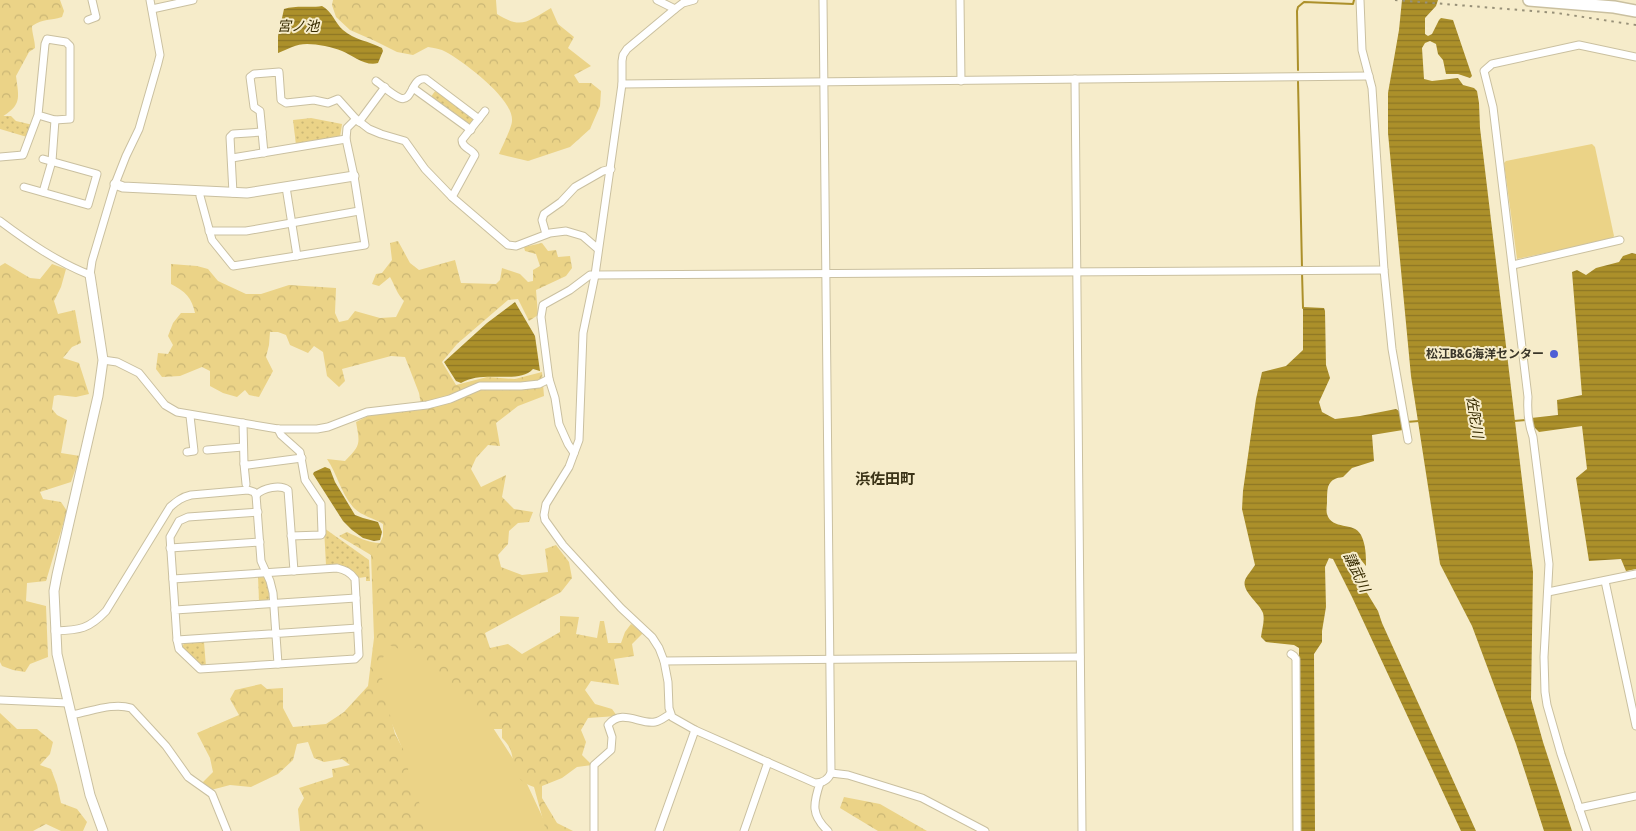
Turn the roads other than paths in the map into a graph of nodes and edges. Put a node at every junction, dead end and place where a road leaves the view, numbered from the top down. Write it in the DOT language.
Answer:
graph roads {
  1 [pos="92,0"];
  2 [pos="150,0"];
  3 [pos="193,0"];
  4 [pos="657,0"];
  5 [pos="694,0"];
  6 [pos="823,0"];
  7 [pos="960,0"];
  8 [pos="1360,0"];
  9 [pos="1529,0"];
  10 [pos="152,9"];
  11 [pos="675,9"];
  12 [pos="1636,11"];
  13 [pos="88,20"];
  14 [pos="1636,57"];
  15 [pos="1369,76"];
  16 [pos="1075,79"];
  17 [pos="961,80"];
  18 [pos="376,81"];
  19 [pos="823,82"];
  20 [pos="622,84"];
  21 [pos="385,87"];
  22 [pos="413,88"];
  23 [pos="485,111"];
  24 [pos="38,116"];
  25 [pos="479,118"];
  26 [pos="55,120"];
  27 [pos="357,121"];
  28 [pos="470,130"];
  29 [pos="262,132"];
  30 [pos="346,139"];
  31 [pos="264,153"];
  32 [pos="0,157"];
  33 [pos="232,158"];
  34 [pos="44,159"];
  35 [pos="52,161"];
  36 [pos="611,169"];
  37 [pos="354,176"];
  38 [pos="115,184"];
  39 [pos="24,187"];
  40 [pos="286,187"];
  41 [pos="200,191"];
  42 [pos="43,192"];
  43 [pos="233,193"];
  44 [pos="452,198"];
  45 [pos="359,211"];
  46 [pos="0,221"];
  47 [pos="292,223"];
  48 [pos="210,231"];
  49 [pos="546,234"];
  50 [pos="1620,240"];
  51 [pos="598,249"];
  52 [pos="297,256"];
  53 [pos="1512,265"];
  54 [pos="1384,270"];
  55 [pos="1077,272"];
  56 [pos="825,273"];
  57 [pos="90,274"];
  58 [pos="595,275"];
  59 [pos="103,360"];
  60 [pos="550,379"];
  61 [pos="190,416"];
  62 [pos="243,424"];
  63 [pos="278,429"];
  64 [pos="1408,440"];
  65 [pos="243,447"];
  66 [pos="207,450"];
  67 [pos="187,452"];
  68 [pos="574,453"];
  69 [pos="302,458"];
  70 [pos="244,464"];
  71 [pos="246,484"];
  72 [pos="256,495"];
  73 [pos="258,512"];
  74 [pos="292,536"];
  75 [pos="260,542"];
  76 [pos="170,548"];
  77 [pos="294,571"];
  78 [pos="267,573"];
  79 [pos="1636,574"];
  80 [pos="172,579"];
  81 [pos="1605,581"];
  82 [pos="1548,592"];
  83 [pos="356,598"];
  84 [pos="274,602"];
  85 [pos="175,610"];
  86 [pos="358,628"];
  87 [pos="55,631"];
  88 [pos="276,634"];
  89 [pos="177,640"];
  90 [pos="1291,654"];
  91 [pos="1080,657"];
  92 [pos="830,658"];
  93 [pos="664,661"];
  94 [pos="278,664"];
  95 [pos="0,700"];
  96 [pos="68,703"];
  97 [pos="670,714"];
  98 [pos="71,715"];
  99 [pos="1636,726"];
  100 [pos="695,730"];
  101 [pos="768,762"];
  102 [pos="831,773"];
  103 [pos="820,783"];
  104 [pos="1636,796"];
  105 [pos="1579,808"];
  106 [pos="103,831"];
  107 [pos="227,831"];
  108 [pos="594,831"];
  109 [pos="659,831"];
  110 [pos="744,831"];
  111 [pos="828,831"];
  112 [pos="985,831"];
  113 [pos="1082,831"];
  114 [pos="1296,831"];
  115 [pos="1586,831"];
  1 -- 13 [label="street"];
  2 -- 10 [label="street"];
  3 -- 10 [label="street"];
  4 -- 11 [label="street"];
  5 -- 11 [label="street"];
  6 -- 19 [label="street"];
  7 -- 17 [label="street"];
  8 -- 15 [label="street"];
  9 -- 12 [label="highway"];
  10 -- 38 [label="street"];
  11 -- 20 [label="street"];
  14 -- 53 [label="street"];
  15 -- 16 [label="street"];
  15 -- 54 [label="street"];
  16 -- 17 [label="street"];
  16 -- 55 [label="street"];
  17 -- 19 [label="street"];
  18 -- 21 [label="street"];
  19 -- 20 [label="street"];
  19 -- 56 [label="street"];
  20 -- 36 [label="street"];
  21 -- 22 [label="street"];
  21 -- 27 [label="street"];
  22 -- 25 [label="street"];
  22 -- 28 [label="street"];
  23 -- 25 [label="street"];
  24 -- 26 [label="street"];
  24 -- 26 [label="street"];
  24 -- 32 [label="street"];
  25 -- 28 [label="street"];
  26 -- 35 [label="street"];
  27 -- 29 [label="street"];
  27 -- 30 [label="street"];
  27 -- 44 [label="street"];
  28 -- 44 [label="street"];
  29 -- 31 [label="street"];
  29 -- 33 [label="street"];
  30 -- 31 [label="street"];
  30 -- 37 [label="street"];
  31 -- 33 [label="street"];
  33 -- 43 [label="street"];
  34 -- 35 [label="street"];
  35 -- 42 [label="street"];
  35 -- 42 [label="street"];
  36 -- 49 [label="street"];
  36 -- 51 [label="street"];
  37 -- 40 [label="street"];
  37 -- 45 [label="street"];
  38 -- 41 [label="street"];
  38 -- 57 [label="street"];
  39 -- 42 [label="street"];
  40 -- 43 [label="street"];
  40 -- 47 [label="street"];
  41 -- 43 [label="street"];
  41 -- 48 [label="street"];
  44 -- 49 [label="street"];
  45 -- 47 [label="street"];
  45 -- 52 [label="street"];
  46 -- 57 [label="street"];
  47 -- 48 [label="street"];
  47 -- 52 [label="street"];
  48 -- 52 [label="street"];
  49 -- 51 [label="street"];
  50 -- 53 [label="street"];
  51 -- 58 [label="street"];
  53 -- 82 [label="street"];
  54 -- 55 [label="street"];
  54 -- 64 [label="street"];
  55 -- 56 [label="street"];
  55 -- 91 [label="street"];
  56 -- 58 [label="street"];
  56 -- 92 [label="street"];
  57 -- 59 [label="street"];
  58 -- 60 [label="street"];
  58 -- 68 [label="street"];
  59 -- 61 [label="street"];
  59 -- 87 [label="street"];
  60 -- 63 [label="street"];
  60 -- 68 [label="street"];
  61 -- 62 [label="street"];
  61 -- 67 [label="street"];
  62 -- 63 [label="street"];
  62 -- 65 [label="street"];
  63 -- 69 [label="street"];
  65 -- 66 [label="street"];
  65 -- 70 [label="street"];
  68 -- 93 [label="street"];
  69 -- 70 [label="street"];
  69 -- 74 [label="street"];
  70 -- 71 [label="street"];
  72 -- 73 [label="street"];
  72 -- 74 [label="street"];
  72 -- 87 [label="street"];
  73 -- 75 [label="street"];
  73 -- 76 [label="street"];
  74 -- 77 [label="street"];
  75 -- 76 [label="street"];
  75 -- 78 [label="street"];
  76 -- 80 [label="street"];
  77 -- 78 [label="street"];
  77 -- 83 [label="street"];
  78 -- 80 [label="street"];
  78 -- 84 [label="street"];
  79 -- 81 [label="street"];
  80 -- 85 [label="street"];
  81 -- 82 [label="street"];
  81 -- 99 [label="street"];
  82 -- 105 [label="street"];
  83 -- 84 [label="street"];
  83 -- 86 [label="street"];
  84 -- 85 [label="street"];
  84 -- 88 [label="street"];
  85 -- 89 [label="street"];
  86 -- 88 [label="street"];
  86 -- 94 [label="street"];
  87 -- 96 [label="street"];
  88 -- 89 [label="street"];
  88 -- 94 [label="street"];
  89 -- 94 [label="street"];
  90 -- 114 [label="street"];
  91 -- 92 [label="street"];
  91 -- 113 [label="street"];
  92 -- 93 [label="street"];
  92 -- 102 [label="street"];
  93 -- 97 [label="street"];
  95 -- 96 [label="street"];
  96 -- 98 [label="street"];
  97 -- 100 [label="street"];
  97 -- 108 [label="street"];
  98 -- 106 [label="street"];
  98 -- 107 [label="street"];
  100 -- 101 [label="street"];
  100 -- 109 [label="street"];
  101 -- 103 [label="street"];
  101 -- 110 [label="street"];
  102 -- 103 [label="street"];
  102 -- 112 [label="street"];
  103 -- 111 [label="street"];
  104 -- 105 [label="street"];
  105 -- 115 [label="street"];
}
